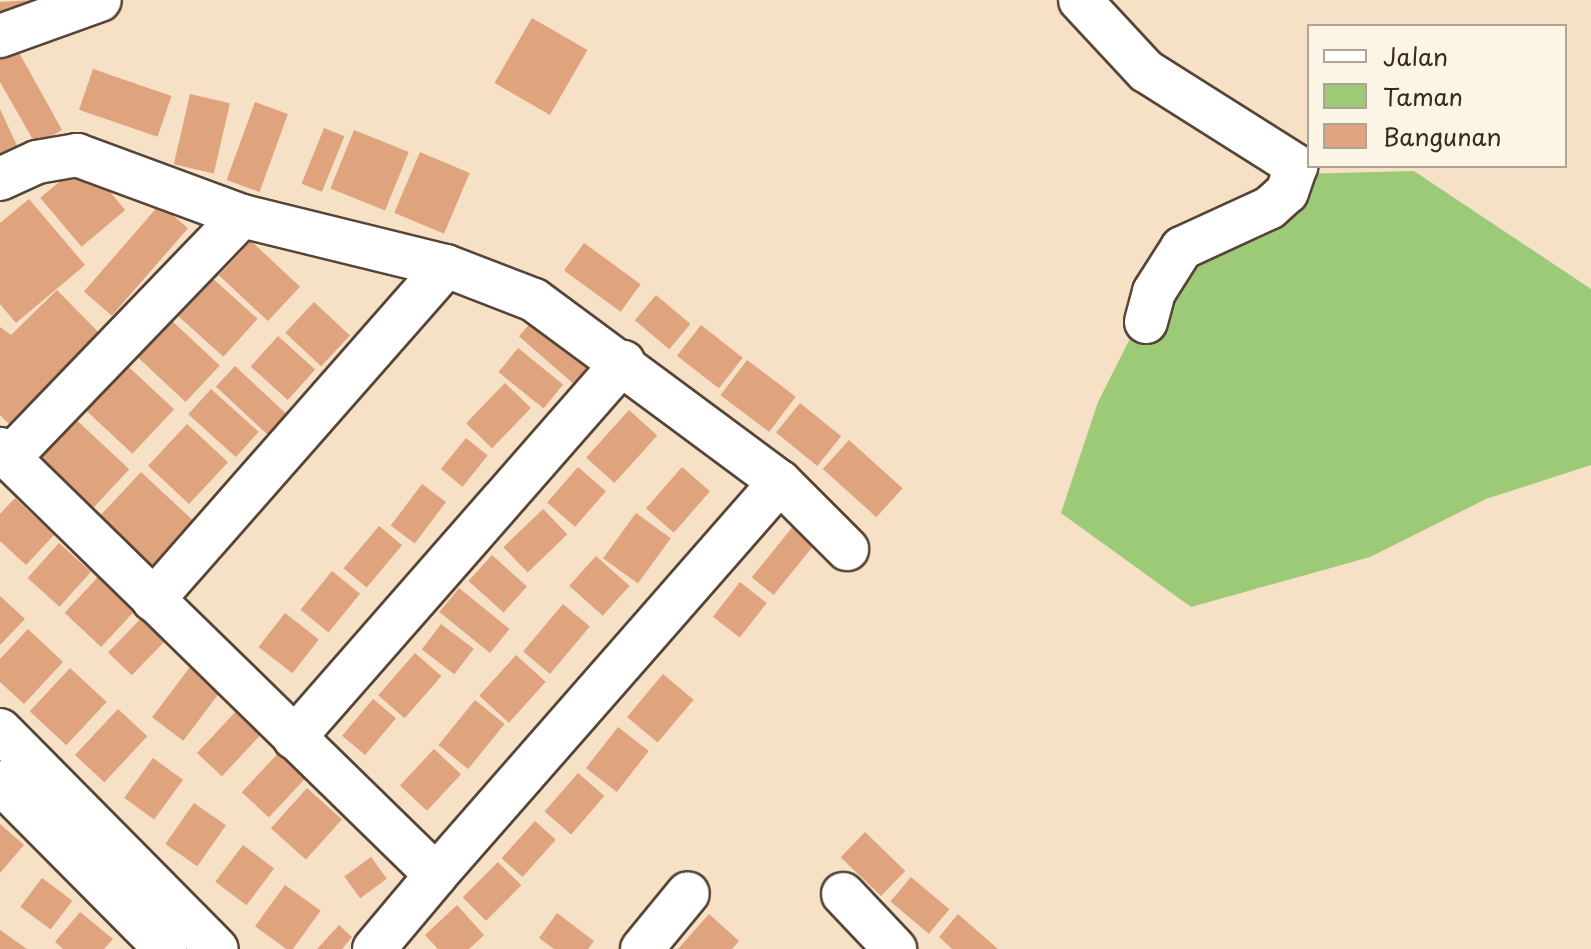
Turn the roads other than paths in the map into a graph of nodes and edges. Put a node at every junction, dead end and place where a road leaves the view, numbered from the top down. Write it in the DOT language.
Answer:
graph roads {
  1 [pos="100,0"];
  2 [pos="1080,0"];
  3 [pos="0,36"];
  4 [pos="62,156"];
  5 [pos="0,179"];
  6 [pos="0,210"];
  7 [pos="242,216"];
  8 [pos="446,266"];
  9 [pos="1146,322"];
  10 [pos="623,362"];
  11 [pos="4,454"];
  12 [pos="780,482"];
  13 [pos="847,549"];
  14 [pos="153,600"];
  15 [pos="0,730"];
  16 [pos="294,738"];
  17 [pos="0,782"];
  18 [pos="436,875"];
  19 [pos="688,893"];
  20 [pos="843,894"];
  21 [pos="166,949"];
  22 [pos="217,949"];
  23 [pos="374,949"];
  24 [pos="642,949"];
  25 [pos="895,949"];
  1 -- 3 [label="street"];
  2 -- 9 [label="street"];
  4 -- 5 [label="street"];
  4 -- 6 [label="street"];
  4 -- 7 [label="street"];
  7 -- 8 [label="street"];
  7 -- 11 [label="street"];
  8 -- 10 [label="street"];
  8 -- 14 [label="street"];
  10 -- 12 [label="street"];
  10 -- 16 [label="street"];
  11 -- 14 [label="street"];
  12 -- 13 [label="street"];
  12 -- 18 [label="street"];
  14 -- 16 [label="street"];
  15 -- 22 [label="street"];
  16 -- 18 [label="street"];
  17 -- 21 [label="street"];
  18 -- 23 [label="street"];
  19 -- 24 [label="street"];
  20 -- 25 [label="street"];
}
